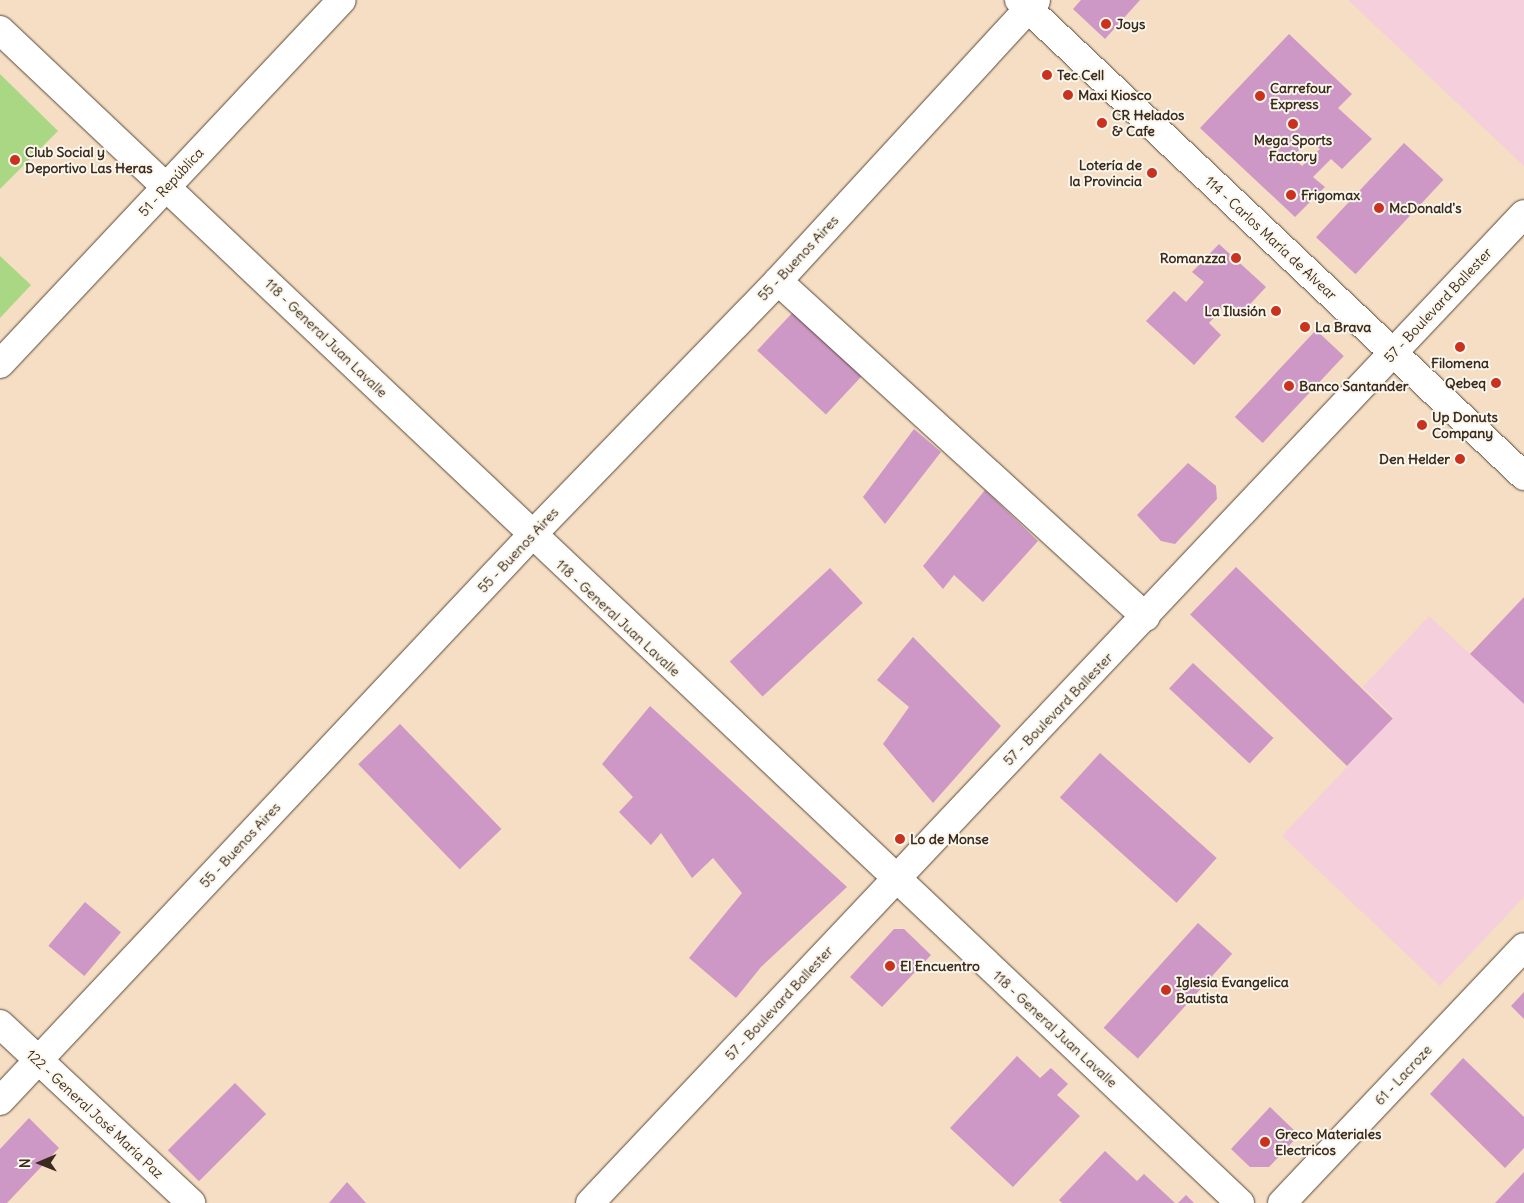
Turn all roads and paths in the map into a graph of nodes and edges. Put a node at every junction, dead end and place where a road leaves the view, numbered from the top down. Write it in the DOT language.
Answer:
graph roads {
  1 [pos="342,0"];
  2 [pos="1028,3"];
  3 [pos="0,30"];
  4 [pos="168,186"];
  5 [pos="1524,214"];
  6 [pos="778,281"];
  7 [pos="1394,353"];
  8 [pos="0,364"];
  9 [pos="1524,476"];
  10 [pos="531,536"];
  11 [pos="1146,617"];
  12 [pos="896,879"];
  13 [pos="1524,947"];
  14 [pos="0,1024"];
  15 [pos="39,1060"];
  16 [pos="0,1101"];
  17 [pos="191,1203"];
  18 [pos="590,1203"];
  19 [pos="1240,1203"];
  20 [pos="1282,1203"];
  1 -- 4 [label="street, 51 - República"];
  2 -- 6 [label="street, 55 - Buenos Aires"];
  2 -- 7 [label="street, 114 - Carlos María de Alvear"];
  3 -- 4 [label="street, 118 - General Juan Lavalle"];
  4 -- 8 [label="street, 51 - República"];
  4 -- 10 [label="street, 118 - General Juan Lavalle"];
  5 -- 7 [label="street, 57 - Boulevard Ballester"];
  6 -- 10 [label="street, 55 - Buenos Aires"];
  6 -- 11 [label="street"];
  7 -- 9 [label="street, 114 - Carlos María de Alvear"];
  7 -- 11 [label="street, 57 - Boulevard Ballester"];
  10 -- 12 [label="street, 118 - General Juan Lavalle"];
  10 -- 15 [label="street, 55 - Buenos Aires"];
  11 -- 12 [label="street, 57 - Boulevard Ballester"];
  12 -- 18 [label="street, 57 - Boulevard Ballester"];
  12 -- 19 [label="street, 118 - General Juan Lavalle"];
  13 -- 20 [label="street, 61 - Lacroze"];
  14 -- 15 [label="street, 122 - General José María Paz"];
  15 -- 16 [label="street, 55 - Buenos Aires"];
  15 -- 17 [label="street, 122 - General José María Paz"];
}
